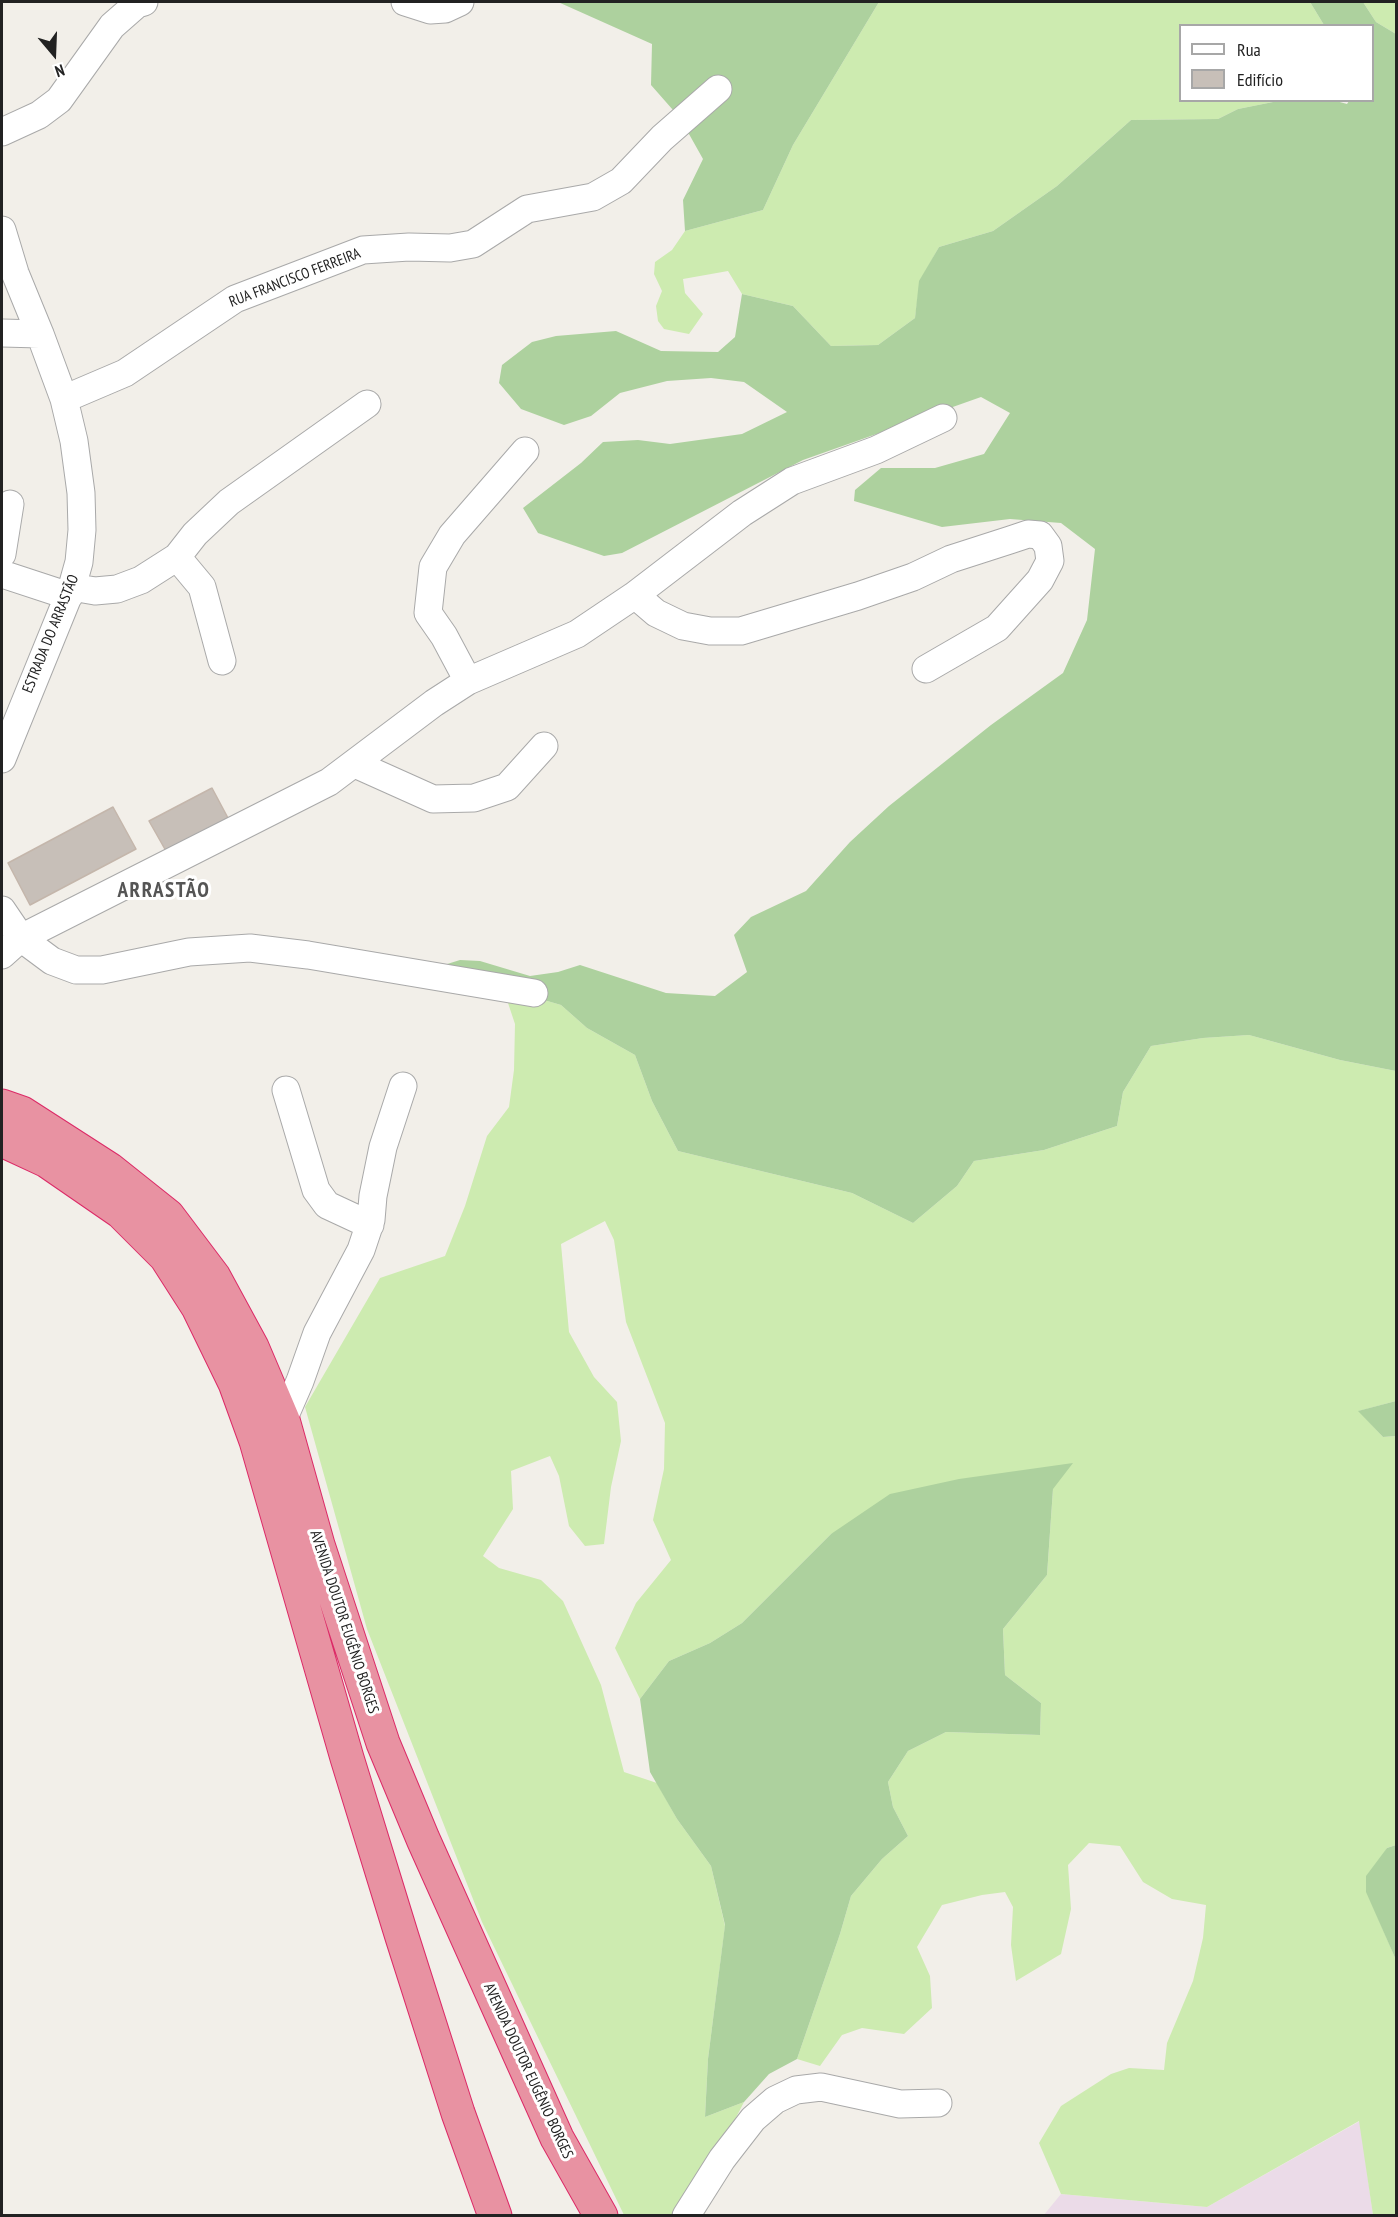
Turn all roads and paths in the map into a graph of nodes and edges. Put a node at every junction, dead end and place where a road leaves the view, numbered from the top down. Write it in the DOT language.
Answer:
graph roads {
  1 [pos="144,2"];
  2 [pos="405,2"];
  3 [pos="460,2"];
  4 [pos="718,89"];
  5 [pos="2,132"];
  6 [pos="2,230"];
  7 [pos="2,333"];
  8 [pos="40,334"];
  9 [pos="64,399"];
  10 [pos="367,404"];
  11 [pos="943,418"];
  12 [pos="525,451"];
  13 [pos="10,504"];
  14 [pos="2,554"];
  15 [pos="177,557"];
  16 [pos="2,574"];
  17 [pos="70,592"];
  18 [pos="635,595"];
  19 [pos="222,661"];
  20 [pos="926,669"];
  21 [pos="468,681"];
  22 [pos="4,742"];
  23 [pos="544,746"];
  24 [pos="354,764"];
  25 [pos="2,910"];
  26 [pos="11,947"];
  27 [pos="534,993"];
  28 [pos="403,1086"];
  29 [pos="286,1090"];
  30 [pos="2,1106"];
  31 [pos="2,1140"];
  32 [pos="369,1225"];
  33 [pos="283,1420"];
  34 [pos="938,2103"];
  35 [pos="495,2216"];
  36 [pos="601,2216"];
  37 [pos="686,2216"];
  1 -- 5 [label="street"];
  2 -- 3 [label="street"];
  4 -- 9 [label="street, RUA FRANCISCO FERREIRA"];
  6 -- 8 [label="street, ESTRADA DO ARRASTÃO"];
  7 -- 8 [label="street"];
  8 -- 9 [label="street, ESTRADA DO ARRASTÃO"];
  9 -- 17 [label="street, ESTRADA DO ARRASTÃO"];
  10 -- 15 [label="street"];
  11 -- 18 [label="street"];
  12 -- 21 [label="street"];
  13 -- 14 [label="street"];
  15 -- 17 [label="street"];
  15 -- 19 [label="street"];
  16 -- 17 [label="street"];
  17 -- 22 [label="street, ESTRADA DO ARRASTÃO"];
  18 -- 20 [label="street"];
  18 -- 21 [label="street"];
  21 -- 24 [label="street"];
  23 -- 24 [label="street"];
  24 -- 26 [label="street"];
  25 -- 26 [label="street"];
  26 -- 27 [label="street"];
  28 -- 32 [label="street"];
  29 -- 32 [label="street"];
  30 -- 33 [label="highway, AVENIDA DOUTOR EUGÊNIO BORGES"];
  31 -- 35 [label="highway, AVENIDA DOUTOR EUGÊNIO BORGES"];
  32 -- 33 [label="street"];
  33 -- 36 [label="highway, AVENIDA DOUTOR EUGÊNIO BORGES"];
  34 -- 37 [label="street"];
}
